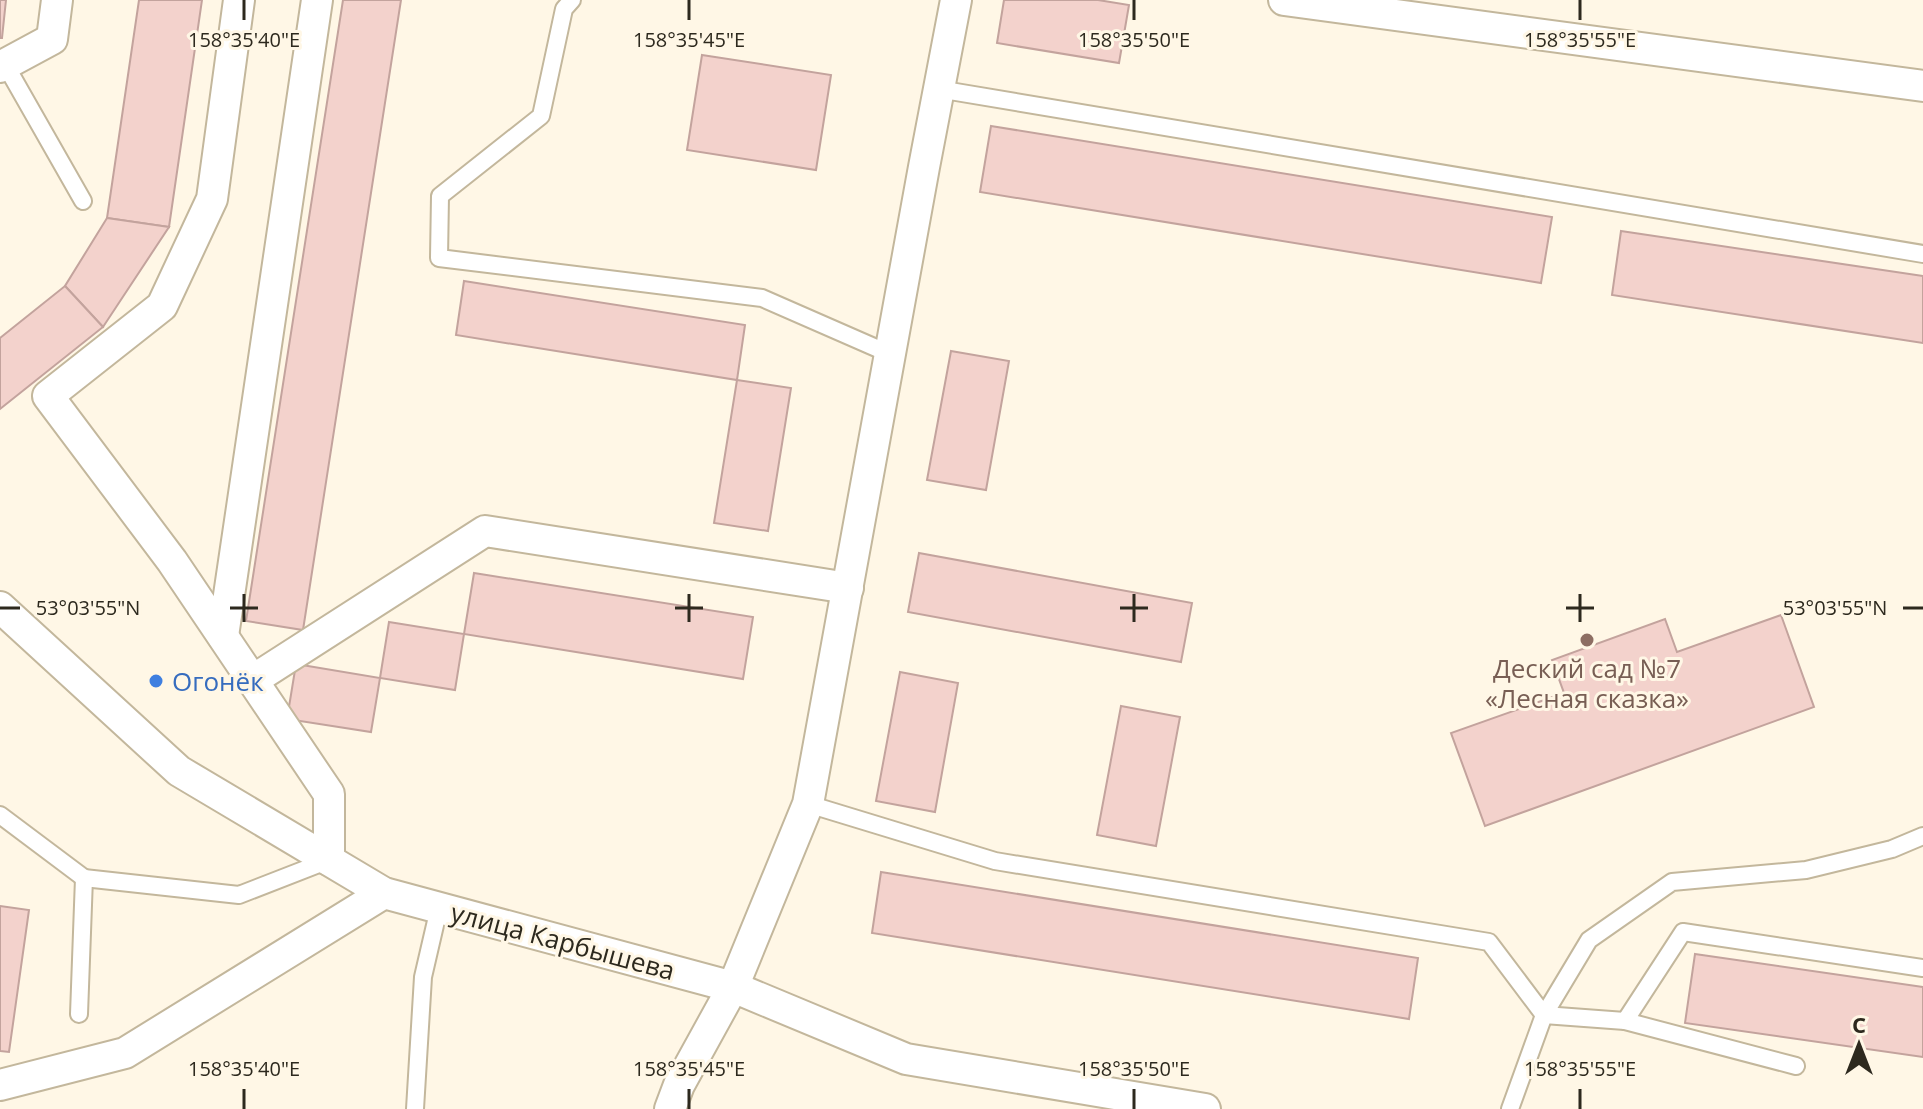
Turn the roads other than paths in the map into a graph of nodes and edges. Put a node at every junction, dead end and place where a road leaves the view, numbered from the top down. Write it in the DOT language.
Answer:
graph roads {
  1 [pos="57,0"];
  2 [pos="239,0"];
  3 [pos="317,0"];
  4 [pos="572,0"];
  5 [pos="956,0"];
  6 [pos="1284,0"];
  7 [pos="1384,7"];
  8 [pos="2,66"];
  9 [pos="1923,86"];
  10 [pos="938,89"];
  11 [pos="83,201"];
  12 [pos="1923,254"];
  13 [pos="890,354"];
  14 [pos="848,588"];
  15 [pos="0,607"];
  16 [pos="223,636"];
  17 [pos="253,680"];
  18 [pos="808,804"];
  19 [pos="0,815"];
  20 [pos="1923,836"];
  21 [pos="329,860"];
  22 [pos="84,878"];
  23 [pos="384,893"];
  24 [pos="439,908"];
  25 [pos="1923,968"];
  26 [pos="733,987"];
  27 [pos="79,1014"];
  28 [pos="1544,1015"];
  29 [pos="1625,1021"];
  30 [pos="1796,1066"];
  31 [pos="0,1085"];
  32 [pos="415,1109"];
  33 [pos="670,1109"];
  34 [pos="1205,1109"];
  35 [pos="1510,1109"];
  1 -- 8 [label="street"];
  2 -- 16 [label="street"];
  3 -- 16 [label="street"];
  4 -- 13 [label="lane"];
  5 -- 10 [label="street"];
  6 -- 7 [label="street"];
  7 -- 9 [label="street"];
  8 -- 11 [label="lane"];
  10 -- 12 [label="lane"];
  10 -- 13 [label="street"];
  13 -- 14 [label="street"];
  14 -- 17 [label="street"];
  14 -- 18 [label="street"];
  15 -- 21 [label="street, улица Карбышева"];
  16 -- 17 [label="street"];
  17 -- 21 [label="street"];
  18 -- 26 [label="street"];
  18 -- 28 [label="lane"];
  19 -- 22 [label="lane"];
  20 -- 28 [label="lane"];
  21 -- 22 [label="lane"];
  21 -- 23 [label="street, улица Карбышева"];
  22 -- 27 [label="lane"];
  23 -- 24 [label="street, улица Карбышева"];
  23 -- 31 [label="street"];
  24 -- 26 [label="street, улица Карбышева"];
  24 -- 32 [label="lane"];
  25 -- 29 [label="lane"];
  26 -- 33 [label="street"];
  26 -- 34 [label="street, улица Карбышева"];
  28 -- 29 [label="lane"];
  28 -- 35 [label="lane"];
  29 -- 30 [label="lane"];
}
